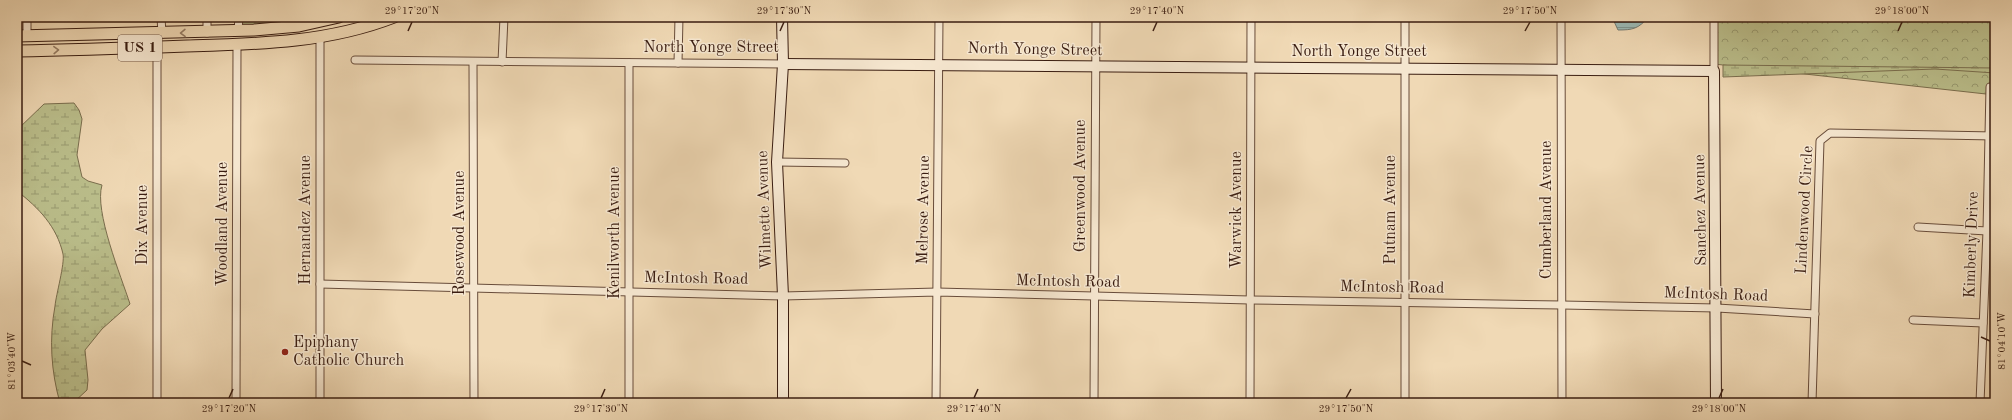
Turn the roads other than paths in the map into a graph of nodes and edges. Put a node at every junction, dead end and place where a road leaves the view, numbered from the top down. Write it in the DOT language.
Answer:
graph roads {
  1 [pos="27,17"];
  2 [pos="161,17"];
  3 [pos="207,17"];
  4 [pos="239,17"];
  5 [pos="339,17"];
  6 [pos="343,17"];
  7 [pos="394,17"];
  8 [pos="504,17"];
  9 [pos="679,17"];
  10 [pos="782,17"];
  11 [pos="939,17"];
  12 [pos="1096,17"];
  13 [pos="1251,17"];
  14 [pos="1406,17"];
  15 [pos="1561,17"];
  16 [pos="1714,17"];
  17 [pos="316,23"];
  18 [pos="238,31"];
  19 [pos="207,33"];
  20 [pos="162,34"];
  21 [pos="21,37"];
  22 [pos="320,38"];
  23 [pos="290,42"];
  24 [pos="237,45"];
  25 [pos="157,47"];
  26 [pos="17,51"];
  27 [pos="355,60"];
  28 [pos="473,62"];
  29 [pos="502,62"];
  30 [pos="629,63"];
  31 [pos="678,63"];
  32 [pos="783,64"];
  33 [pos="939,65"];
  34 [pos="1096,66"];
  35 [pos="1251,68"];
  36 [pos="1405,68"];
  37 [pos="1560,70"];
  38 [pos="1714,71"];
  39 [pos="1990,87"];
  40 [pos="1992,136"];
  41 [pos="777,162"];
  42 [pos="845,163"];
  43 [pos="1918,227"];
  44 [pos="1987,231"];
  45 [pos="320,284"];
  46 [pos="474,288"];
  47 [pos="628,292"];
  48 [pos="937,292"];
  49 [pos="783,296"];
  50 [pos="1094,296"];
  51 [pos="1250,300"];
  52 [pos="1406,303"];
  53 [pos="1562,305"];
  54 [pos="1717,308"];
  55 [pos="1815,314"];
  56 [pos="1913,320"];
  57 [pos="1984,323"];
  58 [pos="157,403"];
  59 [pos="236,403"];
  60 [pos="320,403"];
  61 [pos="474,403"];
  62 [pos="629,403"];
  63 [pos="783,403"];
  64 [pos="936,403"];
  65 [pos="1094,403"];
  66 [pos="1250,403"];
  67 [pos="1405,403"];
  68 [pos="1562,403"];
  69 [pos="1716,403"];
  70 [pos="1812,403"];
  71 [pos="1980,403"];
  1 -- 21 [label="street"];
  2 -- 20 [label="street"];
  3 -- 19 [label="street"];
  4 -- 18 [label="street"];
  5 -- 17 [label="main road, US 1"];
  6 -- 22 [label="main road"];
  7 -- 22 [label="main road, US 1"];
  8 -- 29 [label="street"];
  9 -- 31 [label="street"];
  10 -- 32 [label="street, Wilmette Avenue"];
  11 -- 33 [label="street, Melrose Avenue"];
  12 -- 34 [label="street, Greenwood Avenue"];
  13 -- 35 [label="street, Warwick Avenue"];
  14 -- 36 [label="street, Putnam Avenue"];
  15 -- 37 [label="street, Cumberland Avenue"];
  16 -- 38 [label="street, Sanchez Avenue"];
  17 -- 18 [label="main road, US 1"];
  17 -- 23 [label="main road"];
  18 -- 19 [label="main road, US 1"];
  19 -- 20 [label="main road, US 1, one-way"];
  20 -- 21 [label="main road, US 1"];
  22 -- 23 [label="main road, US 1"];
  22 -- 45 [label="street, Hernandez Avenue"];
  23 -- 24 [label="main road, US 1"];
  24 -- 25 [label="main road, US 1"];
  24 -- 59 [label="street, Woodland Avenue"];
  26 -- 25 [label="main road, US 1, one-way"];
  25 -- 58 [label="street, Dix Avenue"];
  27 -- 28 [label="street, North Yonge Street"];
  28 -- 29 [label="street, North Yonge Street"];
  28 -- 46 [label="street, Rosewood Avenue"];
  29 -- 30 [label="street, North Yonge Street"];
  30 -- 31 [label="street, North Yonge Street"];
  30 -- 47 [label="street, Kenilworth Avenue"];
  31 -- 32 [label="street, North Yonge Street"];
  32 -- 33 [label="street, North Yonge Street"];
  32 -- 41 [label="street, Wilmette Avenue"];
  33 -- 34 [label="street, North Yonge Street"];
  33 -- 48 [label="street, Melrose Avenue"];
  34 -- 35 [label="street, North Yonge Street"];
  34 -- 50 [label="street, Greenwood Avenue"];
  35 -- 36 [label="street, North Yonge Street"];
  35 -- 51 [label="street, Warwick Avenue"];
  36 -- 37 [label="street, North Yonge Street"];
  36 -- 52 [label="street, Putnam Avenue"];
  37 -- 38 [label="street, North Yonge Street"];
  37 -- 53 [label="street, Cumberland Avenue"];
  38 -- 54 [label="street, Sanchez Avenue"];
  39 -- 40 [label="street, Kimberly Drive"];
  40 -- 44 [label="street, Kimberly Drive"];
  40 -- 55 [label="street, Lindenwood Circle"];
  41 -- 42 [label="street"];
  41 -- 49 [label="street, Wilmette Avenue"];
  43 -- 44 [label="street"];
  44 -- 57 [label="street, Kimberly Drive"];
  45 -- 46 [label="street, McIntosh Road"];
  45 -- 60 [label="street, Hernandez Avenue"];
  46 -- 47 [label="street, McIntosh Road"];
  46 -- 61 [label="street, Rosewood Avenue"];
  47 -- 49 [label="street, McIntosh Road"];
  47 -- 62 [label="street, Kenilworth Avenue"];
  48 -- 49 [label="street, McIntosh Road"];
  48 -- 50 [label="street, McIntosh Road"];
  48 -- 64 [label="street, Melrose Avenue"];
  49 -- 63 [label="street, Wilmette Avenue"];
  50 -- 51 [label="street, McIntosh Road"];
  50 -- 65 [label="street, Greenwood Avenue"];
  51 -- 52 [label="street, McIntosh Road"];
  51 -- 66 [label="street, Warwick Avenue"];
  52 -- 53 [label="street, McIntosh Road"];
  52 -- 67 [label="street, Putnam Avenue"];
  53 -- 54 [label="street, McIntosh Road"];
  53 -- 68 [label="street, Cumberland Avenue"];
  54 -- 55 [label="street, McIntosh Road"];
  54 -- 69 [label="street, Sanchez Avenue"];
  55 -- 70 [label="street, Lindenwood Circle"];
  56 -- 57 [label="street"];
  57 -- 71 [label="street, Kimberly Drive"];
}
